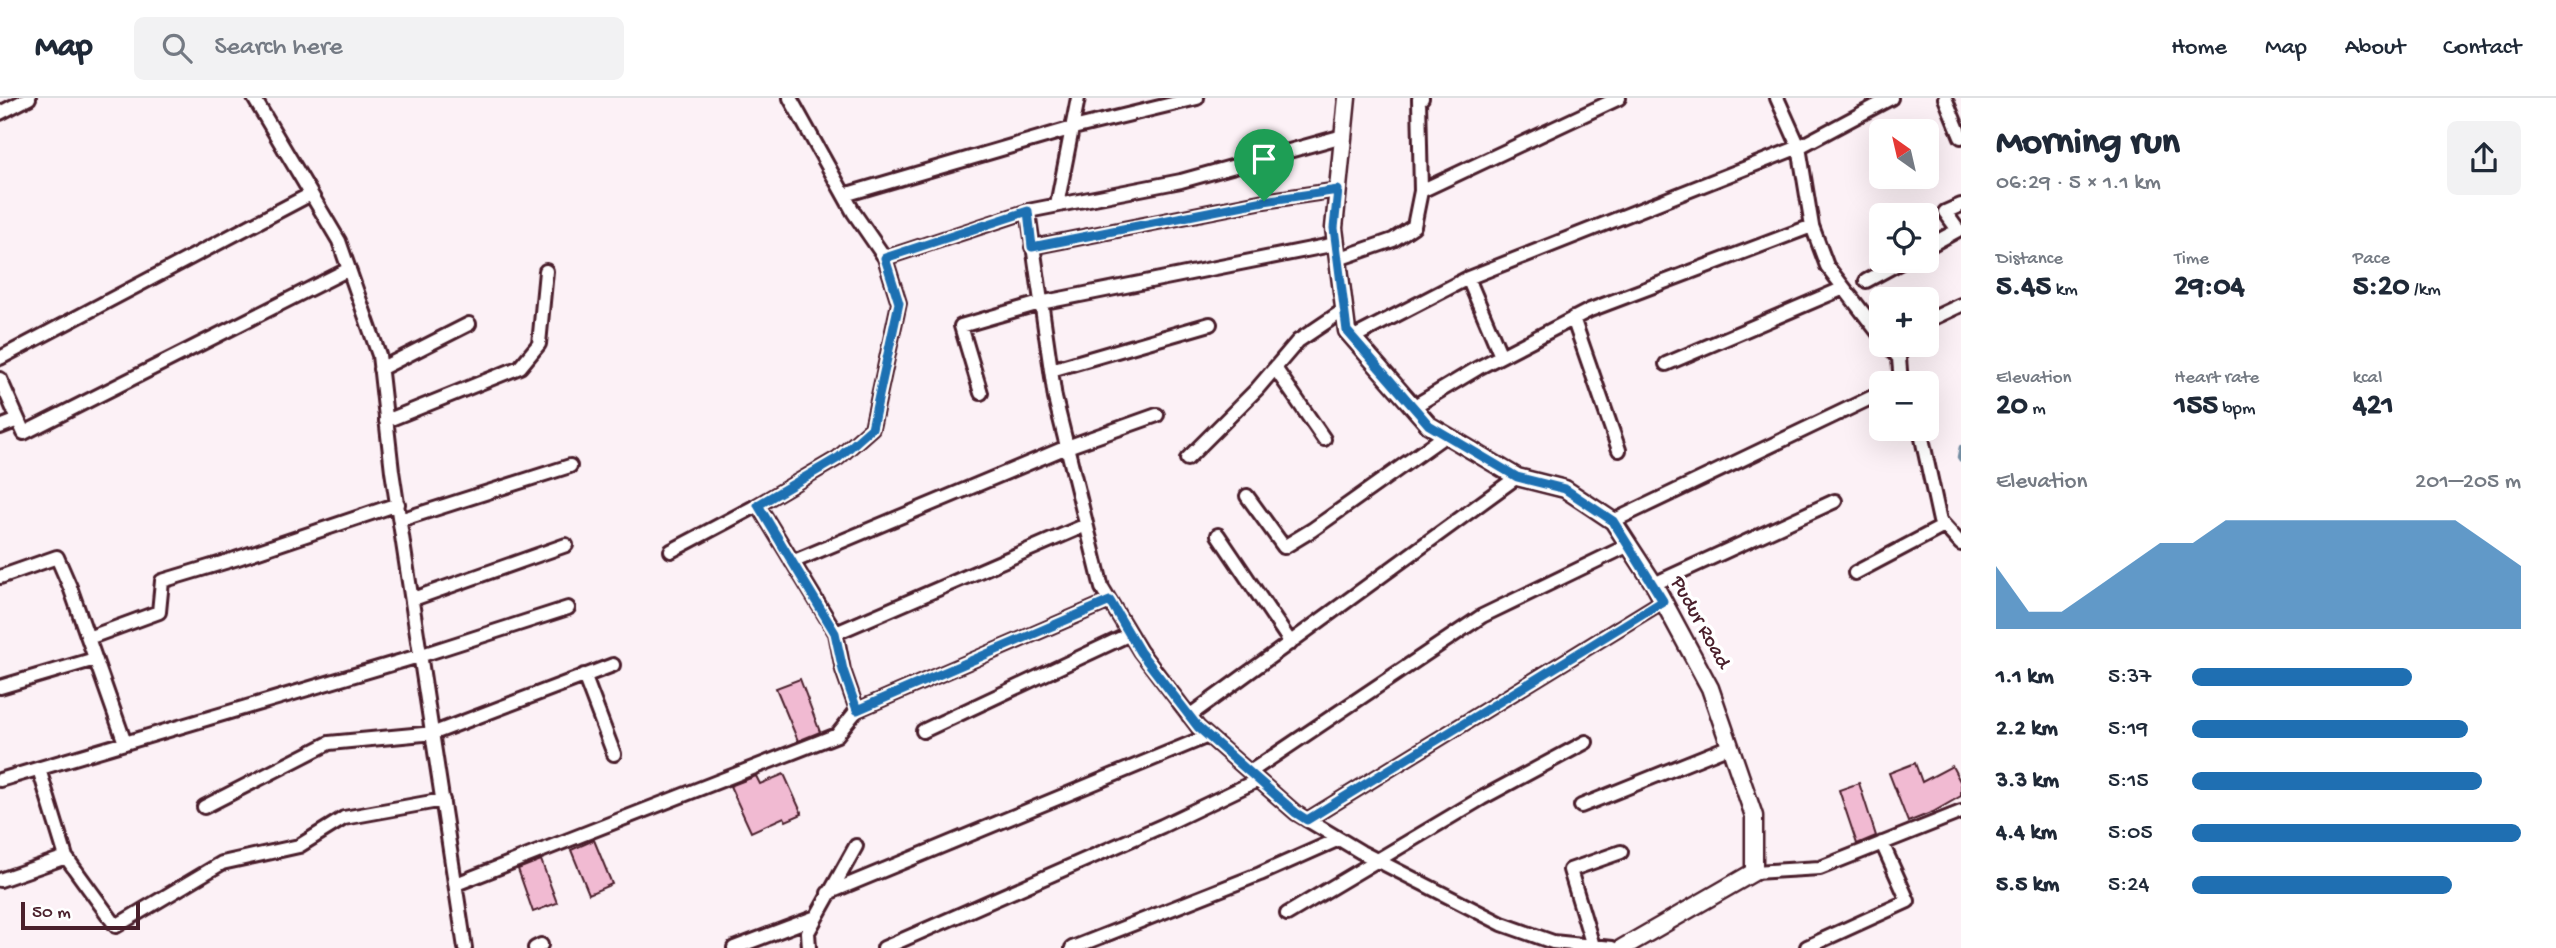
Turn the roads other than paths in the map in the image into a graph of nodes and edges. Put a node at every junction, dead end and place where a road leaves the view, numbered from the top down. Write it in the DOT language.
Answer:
graph roads {
  1 [pos="29,98"];
  2 [pos="254,98"];
  3 [pos="790,98"];
  4 [pos="1078,98"];
  5 [pos="1197,98"];
  6 [pos="1348,98"];
  7 [pos="1422,98"];
  8 [pos="1619,98"];
  9 [pos="1777,98"];
  10 [pos="1891,98"];
  11 [pos="1945,98"];
  12 [pos="0,113"];
  13 [pos="1073,128"];
  14 [pos="1343,136"];
  15 [pos="1961,137"];
  16 [pos="1799,147"];
  17 [pos="1338,190"];
  18 [pos="1421,191"];
  19 [pos="311,194"];
  20 [pos="844,195"];
  21 [pos="1057,205"];
  22 [pos="1961,205"];
  23 [pos="1028,211"];
  24 [pos="1812,226"];
  25 [pos="1939,240"];
  26 [pos="1032,247"];
  27 [pos="1337,251"];
  28 [pos="885,258"];
  29 [pos="349,269"];
  30 [pos="546,271"];
  31 [pos="1881,273"];
  32 [pos="1468,278"];
  33 [pos="1866,281"];
  34 [pos="1844,288"];
  35 [pos="1040,303"];
  36 [pos="1961,305"];
  37 [pos="1344,310"];
  38 [pos="1939,315"];
  39 [pos="1573,318"];
  40 [pos="1869,320"];
  41 [pos="469,324"];
  42 [pos="1210,324"];
  43 [pos="1352,338"];
  44 [pos="1501,356"];
  45 [pos="0,358"];
  46 [pos="1666,364"];
  47 [pos="1275,368"];
  48 [pos="380,369"];
  49 [pos="1051,370"];
  50 [pos="0,379"];
  51 [pos="981,393"];
  52 [pos="1869,399"];
  53 [pos="1413,407"];
  54 [pos="1157,415"];
  55 [pos="18,420"];
  56 [pos="387,421"];
  57 [pos="0,427"];
  58 [pos="1446,435"];
  59 [pos="1324,439"];
  60 [pos="1923,441"];
  61 [pos="1067,447"];
  62 [pos="1619,450"];
  63 [pos="1187,459"];
  64 [pos="570,467"];
  65 [pos="1517,477"];
  66 [pos="1247,496"];
  67 [pos="1835,501"];
  68 [pos="398,504"];
  69 [pos="758,505"];
  70 [pos="400,520"];
  71 [pos="1613,521"];
  72 [pos="1086,525"];
  73 [pos="1944,526"];
  74 [pos="1218,535"];
  75 [pos="1961,544"];
  76 [pos="566,545"];
  77 [pos="1629,545"];
  78 [pos="671,551"];
  79 [pos="792,562"];
  80 [pos="1855,573"];
  81 [pos="0,577"];
  82 [pos="1654,584"];
  83 [pos="413,599"];
  84 [pos="1110,601"];
  85 [pos="1663,601"];
  86 [pos="568,608"];
  87 [pos="835,633"];
  88 [pos="1130,635"];
  89 [pos="88,638"];
  90 [pos="1290,643"];
  91 [pos="422,655"];
  92 [pos="95,659"];
  93 [pos="613,665"];
  94 [pos="584,676"];
  95 [pos="0,687"];
  96 [pos="857,710"];
  97 [pos="1189,716"];
  98 [pos="923,731"];
  99 [pos="434,733"];
  100 [pos="1208,736"];
  101 [pos="125,743"];
  102 [pos="1586,743"];
  103 [pos="1730,746"];
  104 [pos="614,754"];
  105 [pos="39,769"];
  106 [pos="1254,776"];
  107 [pos="0,780"];
  108 [pos="443,800"];
  109 [pos="1581,806"];
  110 [pos="204,807"];
  111 [pos="1961,812"];
  112 [pos="1307,820"];
  113 [pos="1339,839"];
  114 [pos="1882,843"];
  115 [pos="856,846"];
  116 [pos="1621,852"];
  117 [pos="66,857"];
  118 [pos="1376,860"];
  119 [pos="1754,872"];
  120 [pos="0,880"];
  121 [pos="456,884"];
  122 [pos="828,893"];
  123 [pos="1287,914"];
  124 [pos="816,917"];
  125 [pos="1593,946"];
  126 [pos="1807,947"];
  127 [pos="465,948"];
  128 [pos="734,948"];
  129 [pos="809,948"];
  130 [pos="884,948"];
  131 [pos="1072,948"];
  132 [pos="1612,948"];
  133 [pos="1622,948"];
  1 -- 12 [label="street"];
  2 -- 19 [label="street"];
  3 -- 20 [label="street"];
  4 -- 13 [label="street"];
  5 -- 13 [label="street"];
  6 -- 14 [label="street, Pudur Road"];
  7 -- 18 [label="street"];
  8 -- 18 [label="street"];
  9 -- 16 [label="street"];
  10 -- 16 [label="street"];
  11 -- 15 [label="street"];
  13 -- 20 [label="street"];
  13 -- 21 [label="street"];
  14 -- 17 [label="street, Pudur Road"];
  14 -- 21 [label="street"];
  16 -- 24 [label="street"];
  16 -- 32 [label="street"];
  17 -- 26 [label="street"];
  17 -- 27 [label="street, Pudur Road"];
  18 -- 27 [label="street"];
  19 -- 29 [label="street"];
  19 -- 45 [label="street"];
  20 -- 28 [label="street"];
  21 -- 23 [label="street"];
  22 -- 25 [label="street"];
  23 -- 26 [label="street"];
  23 -- 28 [label="street"];
  24 -- 34 [label="street"];
  24 -- 39 [label="street"];
  26 -- 35 [label="street"];
  27 -- 35 [label="street"];
  27 -- 37 [label="street, Pudur Road"];
  28 -- 69 [label="street"];
  29 -- 48 [label="street"];
  29 -- 55 [label="street"];
  30 -- 56 [label="street"];
  31 -- 33 [label="street"];
  32 -- 43 [label="street"];
  32 -- 44 [label="street"];
  34 -- 40 [label="street"];
  34 -- 46 [label="street"];
  35 -- 49 [label="street"];
  35 -- 51 [label="street"];
  36 -- 38 [label="street"];
  37 -- 43 [label="street, Pudur Road"];
  37 -- 47 [label="street"];
  39 -- 44 [label="street"];
  39 -- 62 [label="street"];
  41 -- 48 [label="street"];
  42 -- 49 [label="street"];
  43 -- 53 [label="street, Pudur Road"];
  44 -- 53 [label="street"];
  47 -- 59 [label="street"];
  47 -- 63 [label="street"];
  48 -- 56 [label="street"];
  49 -- 61 [label="street"];
  50 -- 55 [label="street"];
  52 -- 71 [label="street"];
  53 -- 58 [label="street, Pudur Road"];
  54 -- 61 [label="street"];
  55 -- 57 [label="street"];
  56 -- 68 [label="street"];
  58 -- 65 [label="street, Pudur Road"];
  58 -- 66 [label="street"];
  60 -- 73 [label="street"];
  61 -- 72 [label="street"];
  61 -- 79 [label="street"];
  64 -- 70 [label="street"];
  65 -- 71 [label="street, Pudur Road"];
  65 -- 90 [label="street"];
  67 -- 82 [label="street"];
  68 -- 70 [label="street"];
  68 -- 89 [label="street"];
  69 -- 78 [label="street"];
  69 -- 79 [label="street"];
  70 -- 83 [label="street"];
  71 -- 77 [label="street, Pudur Road"];
  72 -- 84 [label="street"];
  72 -- 87 [label="street"];
  73 -- 75 [label="street"];
  73 -- 80 [label="street"];
  74 -- 90 [label="street"];
  76 -- 83 [label="street"];
  77 -- 82 [label="street, Pudur Road"];
  77 -- 106 [label="street"];
  79 -- 87 [label="street"];
  81 -- 89 [label="street"];
  82 -- 85 [label="street, Pudur Road"];
  83 -- 91 [label="street"];
  84 -- 88 [label="street"];
  84 -- 96 [label="street"];
  85 -- 103 [label="street, Pudur Road"];
  85 -- 112 [label="street"];
  86 -- 91 [label="street"];
  87 -- 96 [label="street"];
  88 -- 97 [label="street"];
  88 -- 98 [label="street"];
  89 -- 92 [label="street"];
  90 -- 97 [label="street"];
  91 -- 99 [label="street"];
  91 -- 101 [label="street"];
  92 -- 95 [label="street"];
  92 -- 101 [label="street"];
  93 -- 94 [label="street"];
  94 -- 99 [label="street"];
  94 -- 104 [label="street"];
  96 -- 121 [label="street"];
  97 -- 100 [label="street"];
  99 -- 108 [label="street"];
  99 -- 110 [label="street"];
  100 -- 106 [label="street"];
  100 -- 122 [label="street"];
  101 -- 105 [label="street"];
  102 -- 118 [label="street"];
  103 -- 109 [label="street"];
  103 -- 119 [label="street, Pudur Road"];
  105 -- 107 [label="street"];
  105 -- 117 [label="street"];
  106 -- 112 [label="street"];
  106 -- 130 [label="street"];
  108 -- 117 [label="street"];
  108 -- 121 [label="street"];
  111 -- 114 [label="street"];
  112 -- 113 [label="street"];
  113 -- 118 [label="street"];
  113 -- 131 [label="street"];
  114 -- 119 [label="street"];
  114 -- 126 [label="street"];
  115 -- 122 [label="street"];
  116 -- 125 [label="street"];
  117 -- 120 [label="street"];
  118 -- 123 [label="street"];
  118 -- 125 [label="street"];
  119 -- 133 [label="street"];
  121 -- 127 [label="street"];
  122 -- 124 [label="street"];
  124 -- 128 [label="street"];
  124 -- 129 [label="street"];
  125 -- 132 [label="street"];
}
